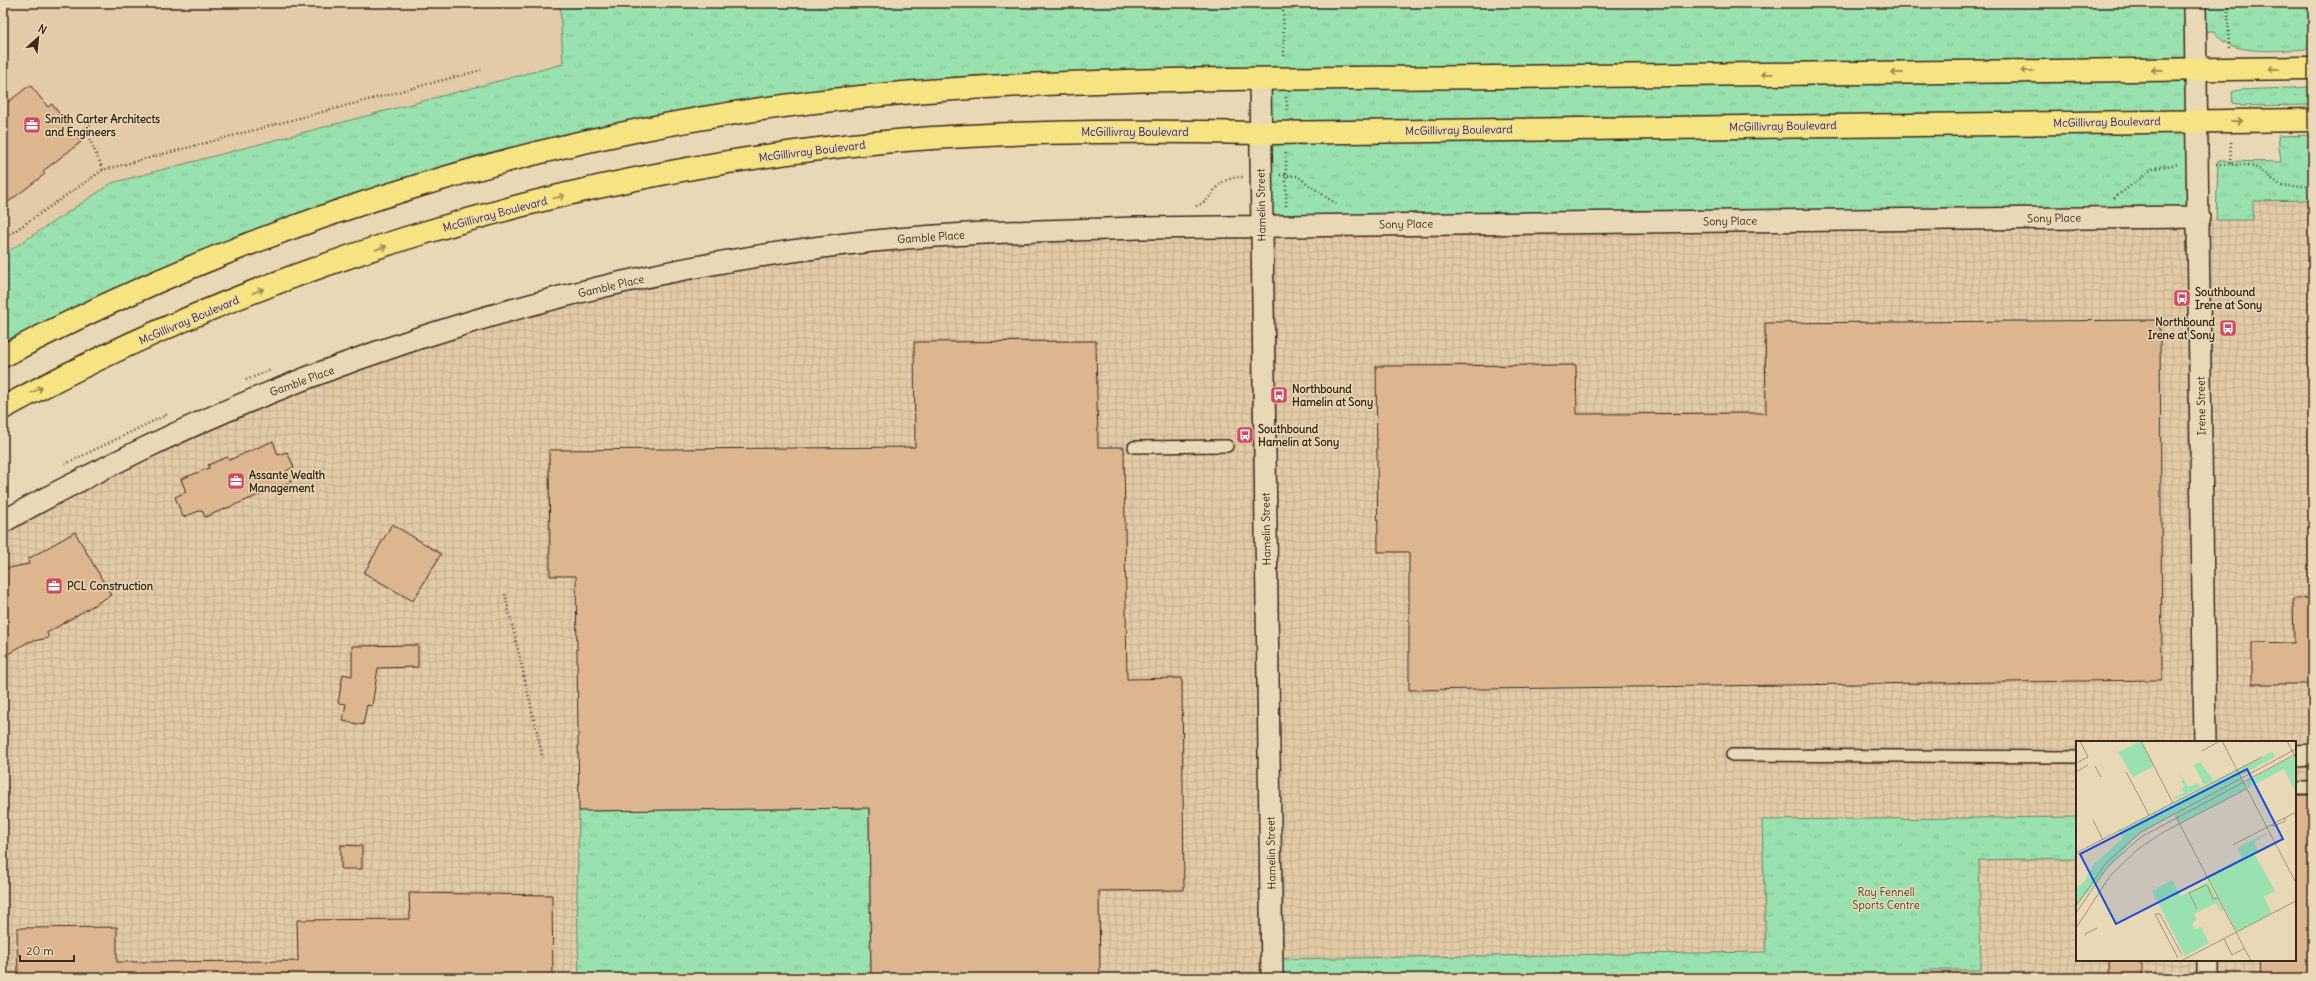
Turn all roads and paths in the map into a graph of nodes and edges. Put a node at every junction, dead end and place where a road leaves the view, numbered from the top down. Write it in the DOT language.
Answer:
graph roads {
  1 [pos="1283,3"];
  2 [pos="2195,3"];
  3 [pos="2228,3"];
  4 [pos="2229,50"];
  5 [pos="1284,64"];
  6 [pos="2313,68"];
  7 [pos="2196,69"];
  8 [pos="481,70"];
  9 [pos="1260,79"];
  10 [pos="1286,93"];
  11 [pos="99,116"];
  12 [pos="1288,118"];
  13 [pos="2313,120"];
  14 [pos="2198,121"];
  15 [pos="85,128"];
  16 [pos="1260,133"];
  17 [pos="77,135"];
  18 [pos="2230,142"];
  19 [pos="1286,148"];
  20 [pos="2166,165"];
  21 [pos="103,170"];
  22 [pos="1285,175"];
  23 [pos="2313,186"];
  24 [pos="2107,198"];
  25 [pos="1341,206"];
  26 [pos="2199,216"];
  27 [pos="1262,226"];
  28 [pos="1287,226"];
  29 [pos="3,239"];
  30 [pos="3,356"];
  31 [pos="3,408"];
  32 [pos="1227,446"];
  33 [pos="1134,447"];
  34 [pos="3,522"];
  35 [pos="505,594"];
  36 [pos="2205,741"];
  37 [pos="1732,755"];
  38 [pos="2313,755"];
  39 [pos="2296,756"];
  40 [pos="2076,757"];
  41 [pos="543,758"];
  42 [pos="2296,788"];
  43 [pos="2313,788"];
  44 [pos="2208,961"];
  45 [pos="1272,978"];
  46 [pos="2208,978"];
  1 -- 5 [label="path"];
  2 -- 7 [label="street, Irene Street"];
  3 -- 4 [label="path"];
  6 -- 7 [label="main road, one-way"];
  7 -- 9 [label="main road, one-way"];
  7 -- 14 [label="street, Irene Street"];
  8 -- 21 [label="path"];
  9 -- 16 [label="street, Hamelin Street"];
  9 -- 30 [label="main road"];
  10 -- 12 [label="path"];
  11 -- 15 [label="path"];
  14 -- 13 [label="main road, McGillivray Boulevard, one-way"];
  14 -- 16 [label="main road, McGillivray Boulevard"];
  14 -- 26 [label="street, Irene Street"];
  15 -- 17 [label="path"];
  15 -- 21 [label="path"];
  16 -- 27 [label="street, Hamelin Street"];
  31 -- 16 [label="main road, McGillivray Boulevard, one-way"];
  18 -- 23 [label="path"];
  19 -- 22 [label="path"];
  20 -- 24 [label="path"];
  21 -- 29 [label="path"];
  22 -- 25 [label="path"];
  22 -- 28 [label="path"];
  26 -- 28 [label="street, Sony Place"];
  26 -- 36 [label="street, Irene Street"];
  27 -- 28 [label="street, Sony Place"];
  27 -- 34 [label="street, Gamble Place"];
  27 -- 45 [label="street, Hamelin Street"];
  32 -- 33 [label="lane"];
  35 -- 41 [label="path"];
  37 -- 40 [label="lane"];
  38 -- 39 [label="street"];
  42 -- 43 [label="lane"];
  44 -- 46 [label="street"];
}
